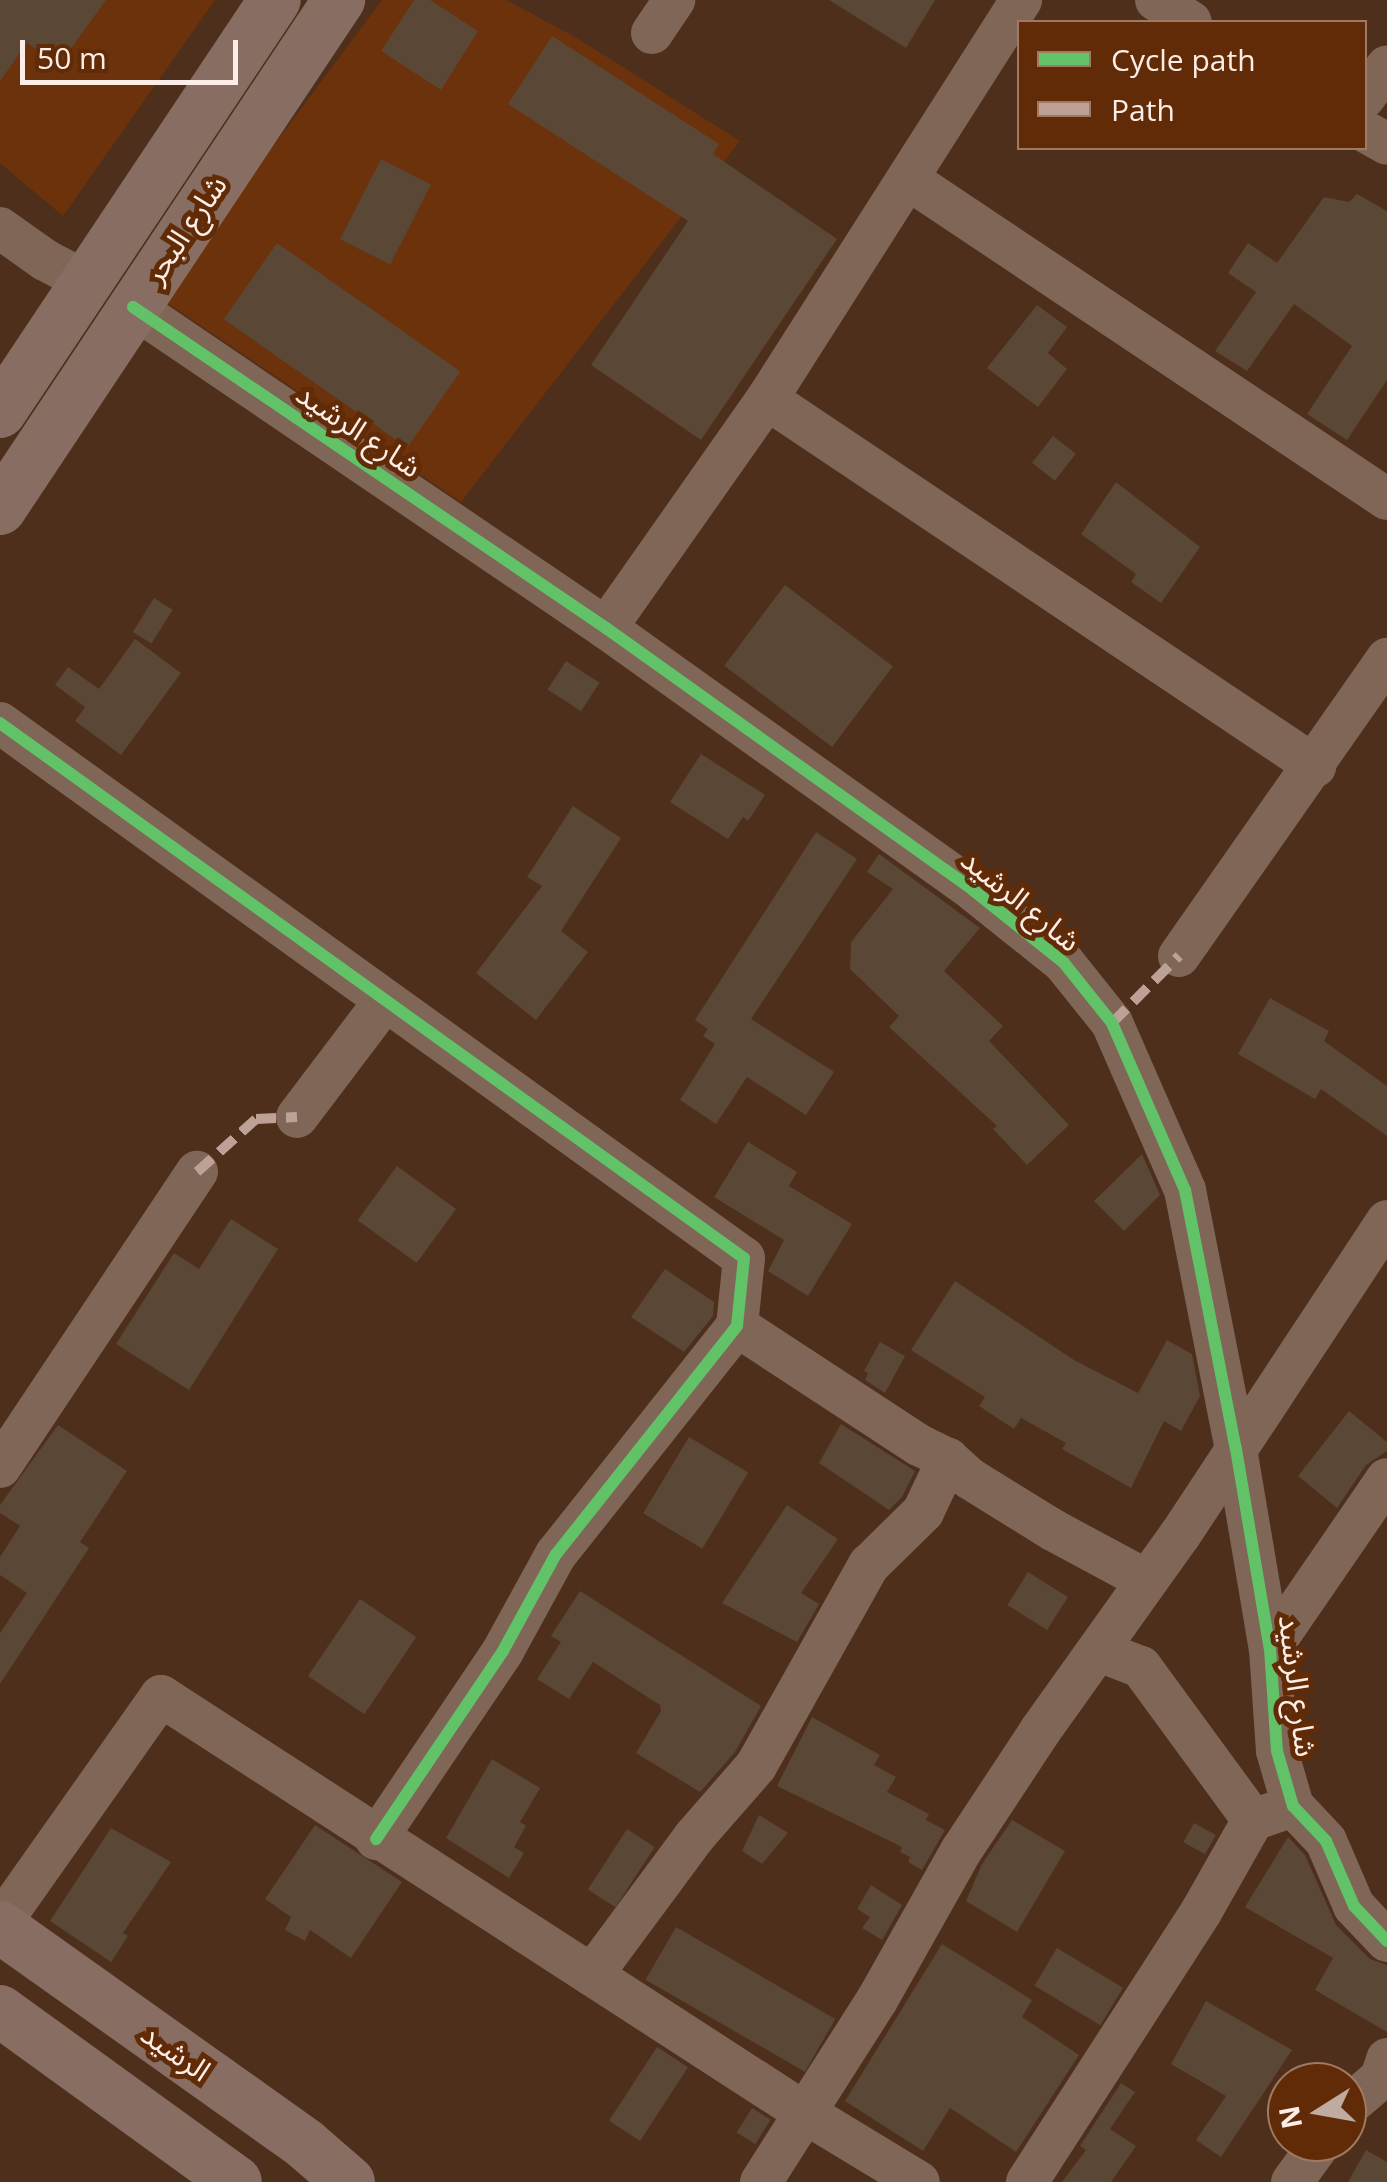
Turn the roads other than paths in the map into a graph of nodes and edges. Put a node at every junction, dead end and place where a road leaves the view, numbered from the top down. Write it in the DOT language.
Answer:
graph roads {
  1 [pos="338,0"];
  2 [pos="1020,0"];
  3 [pos="1156,0"];
  4 [pos="270,8"];
  5 [pos="1188,20"];
  6 [pos="309,44"];
  7 [pos="1387,66"];
  8 [pos="1367,94"];
  9 [pos="908,179"];
  10 [pos="0,228"];
  11 [pos="86,282"];
  12 [pos="133,307"];
  13 [pos="766,399"];
  14 [pos="0,412"];
  15 [pos="1387,500"];
  16 [pos="0,509"];
  17 [pos="606,628"];
  18 [pos="1387,660"];
  19 [pos="0,722"];
  20 [pos="1315,766"];
  21 [pos="1180,956"];
  22 [pos="384,1002"];
  23 [pos="296,1117"];
  24 [pos="197,1172"];
  25 [pos="1387,1221"];
  26 [pos="737,1326"];
  27 [pos="1236,1449"];
  28 [pos="948,1459"];
  29 [pos="0,1467"];
  30 [pos="1387,1480"];
  31 [pos="1146,1580"];
  32 [pos="1270,1649"];
  33 [pos="1099,1651"];
  34 [pos="1273,1813"];
  35 [pos="376,1839"];
  36 [pos="0,1925"];
  37 [pos="1387,1942"];
  38 [pos="592,1974"];
  39 [pos="0,2011"];
  40 [pos="1387,2059"];
  41 [pos="1367,2090"];
  42 [pos="804,2113"];
  43 [pos="236,2182"];
  44 [pos="350,2182"];
  45 [pos="761,2182"];
  46 [pos="919,2182"];
  47 [pos="1026,2182"];
  1 -- 6 [label="main road, شارع البحر"];
  2 -- 9 [label="street"];
  3 -- 5 [label="street"];
  4 -- 6 [label="main road"];
  4 -- 11 [label="main road, شارع البحر"];
  6 -- 12 [label="main road, شارع البحر"];
  7 -- 8 [label="street"];
  9 -- 13 [label="street"];
  9 -- 15 [label="street"];
  10 -- 11 [label="street"];
  11 -- 14 [label="main road, شارع البحر"];
  12 -- 16 [label="main road, شارع البحر"];
  12 -- 17 [label="street, شارع الرشيد"];
  13 -- 17 [label="street"];
  13 -- 20 [label="street"];
  17 -- 27 [label="street, شارع الرشيد"];
  18 -- 20 [label="street"];
  19 -- 22 [label="street"];
  20 -- 21 [label="street"];
  22 -- 23 [label="street"];
  22 -- 26 [label="street"];
  24 -- 29 [label="street"];
  25 -- 27 [label="street"];
  26 -- 28 [label="street"];
  26 -- 35 [label="street"];
  27 -- 31 [label="street"];
  27 -- 32 [label="street, شارع الرشيد"];
  28 -- 31 [label="street"];
  28 -- 38 [label="street"];
  30 -- 32 [label="street"];
  31 -- 33 [label="street"];
  32 -- 34 [label="street, شارع الرشيد"];
  33 -- 34 [label="street"];
  33 -- 42 [label="street"];
  34 -- 37 [label="street, شارع الرشيد"];
  34 -- 47 [label="street"];
  35 -- 36 [label="street"];
  35 -- 38 [label="street"];
  36 -- 44 [label="main road, الرشيد"];
  38 -- 42 [label="street"];
  39 -- 43 [label="main road"];
  40 -- 41 [label="street"];
  42 -- 45 [label="street"];
  42 -- 46 [label="street"];
}
